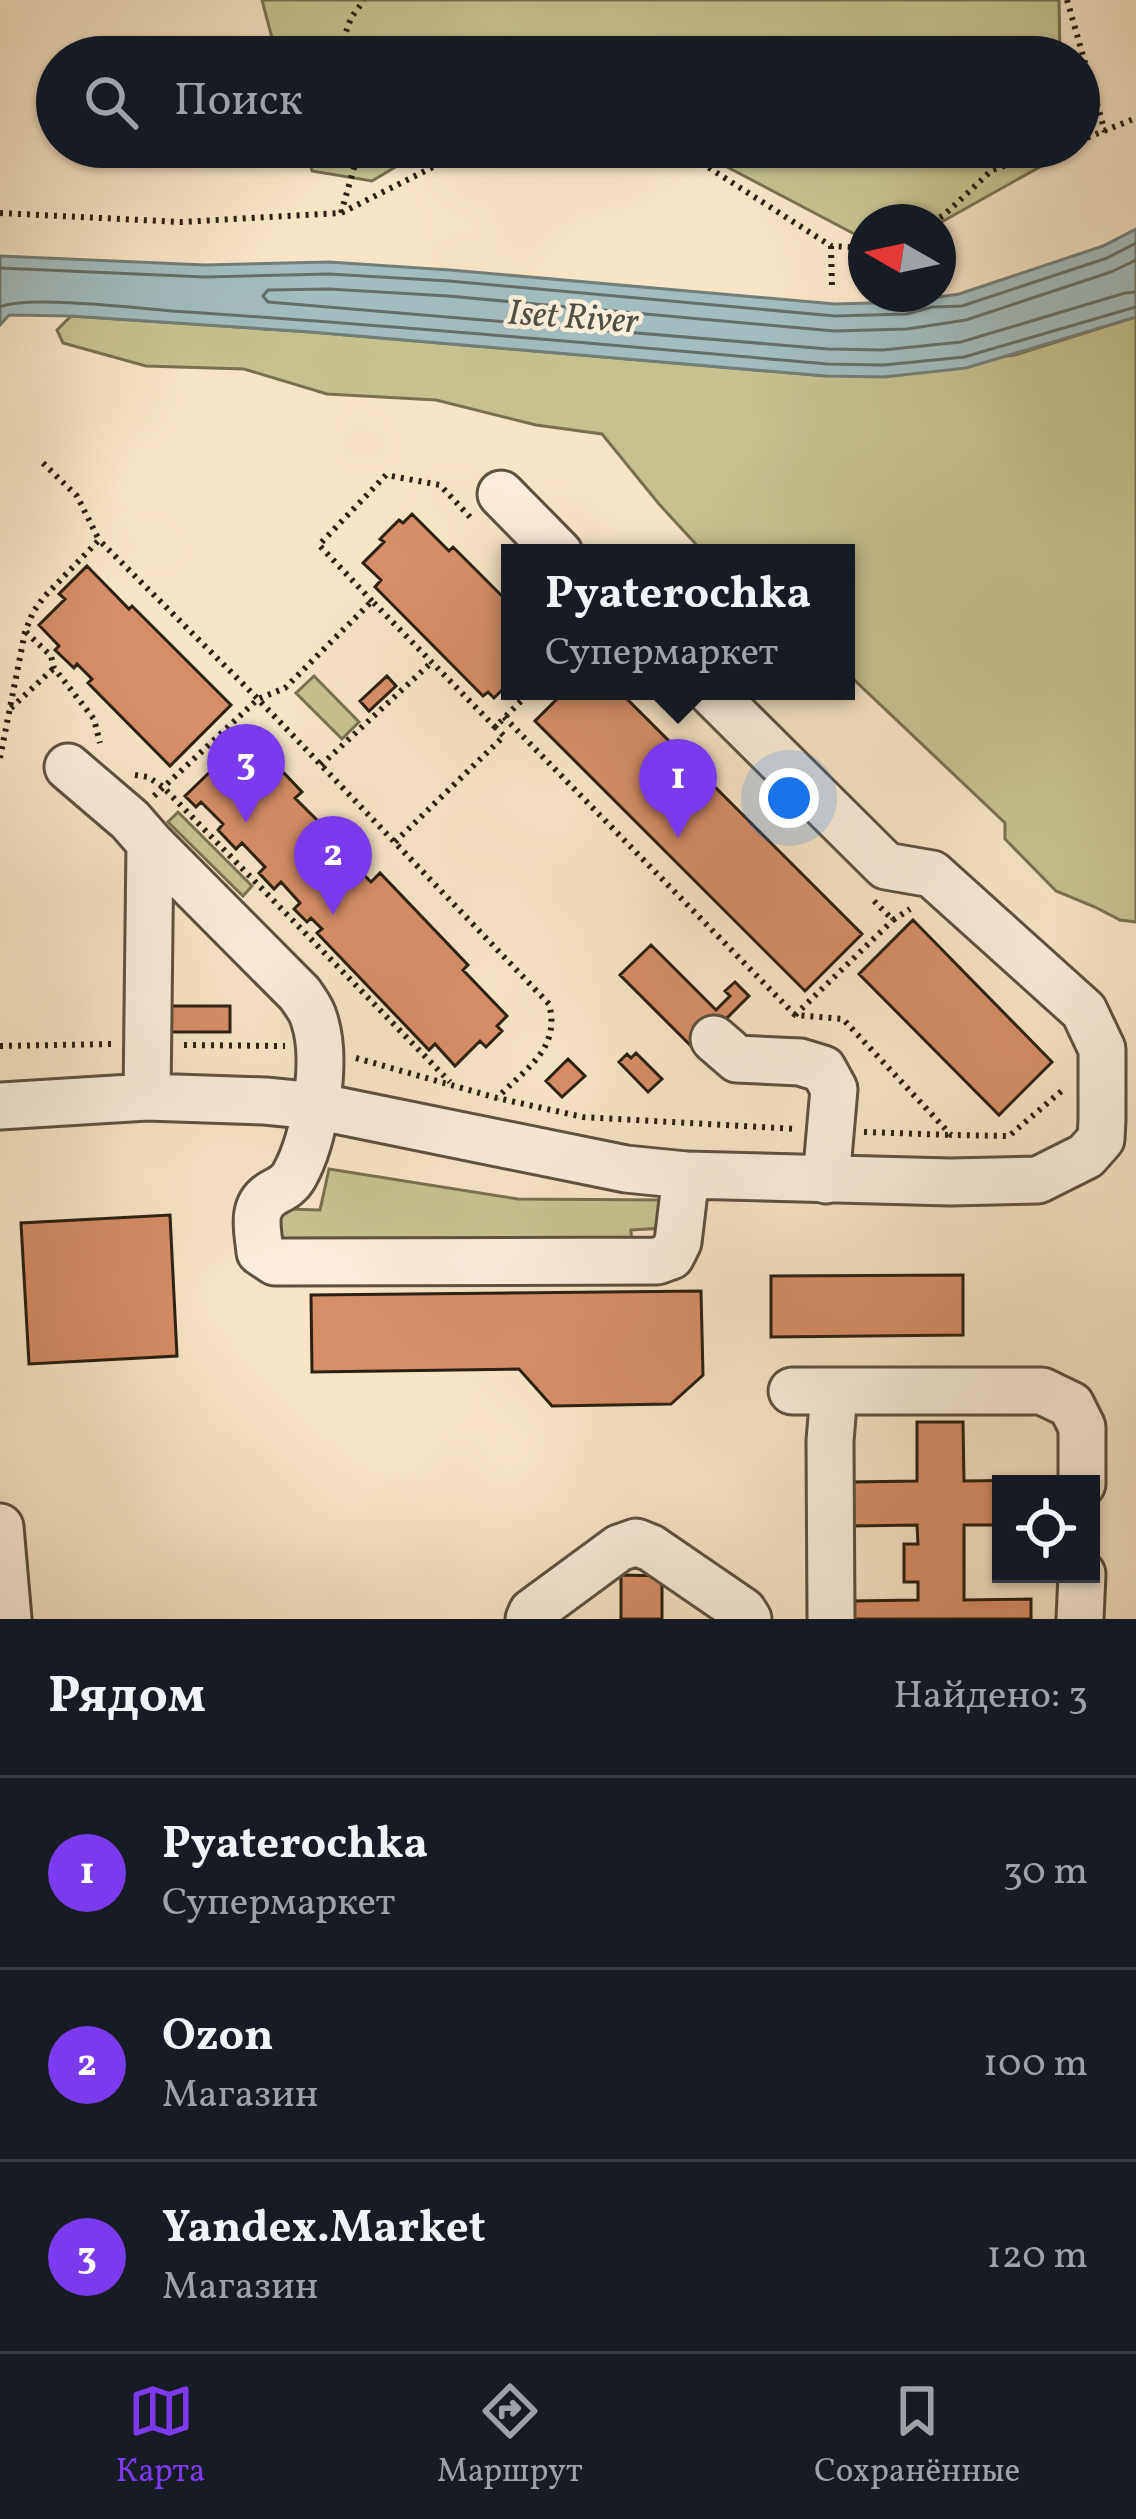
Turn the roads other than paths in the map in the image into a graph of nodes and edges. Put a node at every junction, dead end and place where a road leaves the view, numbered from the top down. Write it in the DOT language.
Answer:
graph roads {
  1 [pos="491,512"];
  2 [pos="544,544"];
  3 [pos="719,700"];
  4 [pos="84,756"];
  5 [pos="140,832"];
  6 [pos="714,1039"];
  7 [pos="147,1097"];
  8 [pos="0,1106"];
  9 [pos="316,1106"];
  10 [pos="686,1175"];
  11 [pos="826,1180"];
  12 [pos="1082,1475"];
  13 [pos="0,1527"];
  14 [pos="1082,1583"];
  15 [pos="8,1619"];
  16 [pos="529,1619"];
  17 [pos="748,1619"];
  18 [pos="831,1619"];
  19 [pos="1080,1619"];
  1 -- 2 [label="street"];
  3 -- 11 [label="street"];
  4 -- 5 [label="street"];
  5 -- 7 [label="street"];
  5 -- 9 [label="street"];
  6 -- 11 [label="street"];
  7 -- 8 [label="street"];
  7 -- 9 [label="street"];
  9 -- 10 [label="street"];
  9 -- 10 [label="street"];
  10 -- 11 [label="street"];
  12 -- 18 [label="street"];
  13 -- 15 [label="street"];
  14 -- 19 [label="street"];
  16 -- 17 [label="street"];
}
